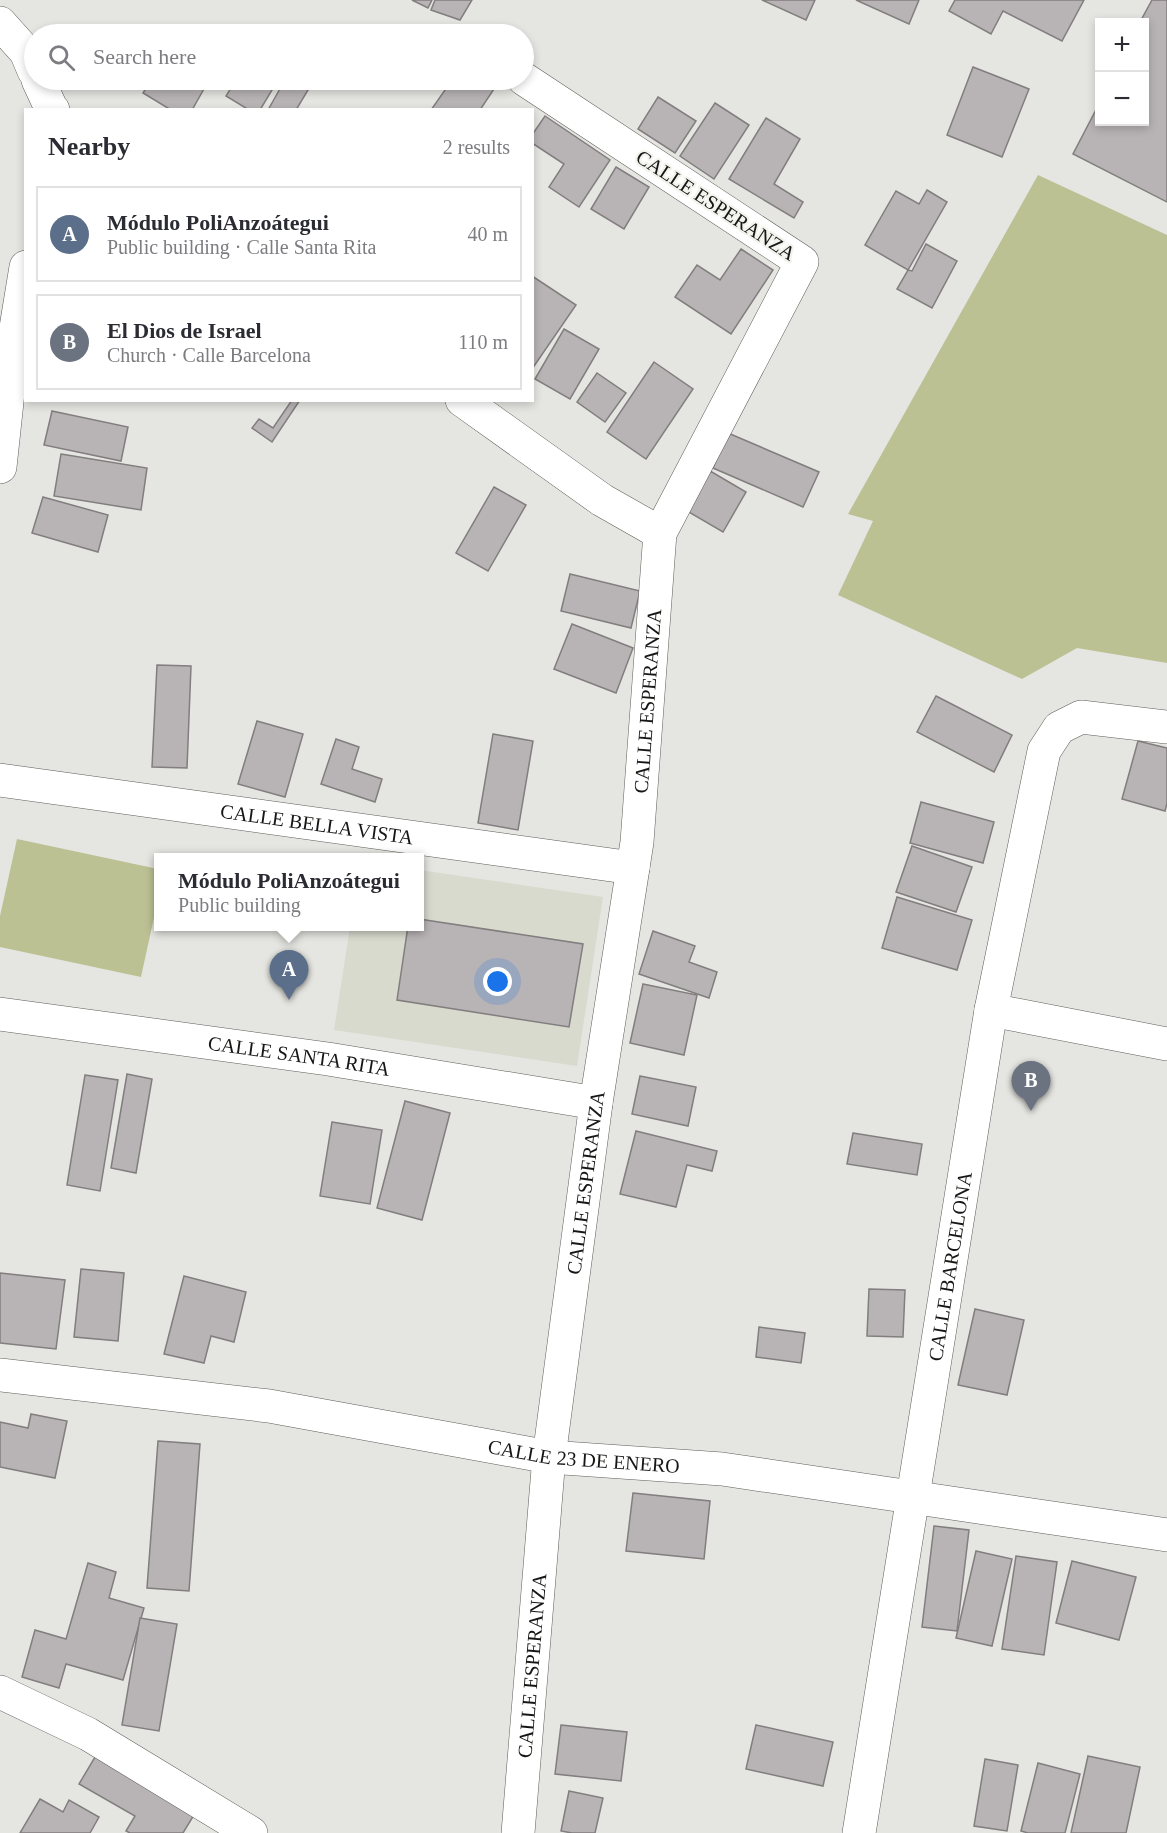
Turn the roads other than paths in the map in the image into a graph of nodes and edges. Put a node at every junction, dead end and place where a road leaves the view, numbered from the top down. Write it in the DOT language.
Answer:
graph roads {
  1 [pos="0,23"];
  2 [pos="24,50"];
  3 [pos="534,86"];
  4 [pos="24,279"];
  5 [pos="465,402"];
  6 [pos="0,467"];
  7 [pos="660,533"];
  8 [pos="1167,727"];
  9 [pos="0,780"];
  10 [pos="633,868"];
  11 [pos="991,1010"];
  12 [pos="0,1014"];
  13 [pos="1167,1044"];
  14 [pos="597,1103"];
  15 [pos="0,1375"];
  16 [pos="549,1457"];
  17 [pos="912,1496"];
  18 [pos="1167,1535"];
  19 [pos="0,1692"];
  20 [pos="863,1832"];
  21 [pos="251,1833"];
  22 [pos="518,1833"];
  1 -- 2 [label="street"];
  3 -- 7 [label="street, CALLE ESPERANZA"];
  4 -- 6 [label="street"];
  5 -- 7 [label="street"];
  7 -- 10 [label="street, CALLE ESPERANZA"];
  8 -- 11 [label="street, CALLE BARCELONA"];
  9 -- 10 [label="street, CALLE BELLA VISTA"];
  10 -- 14 [label="street, CALLE ESPERANZA"];
  11 -- 13 [label="street"];
  11 -- 17 [label="street, CALLE BARCELONA"];
  12 -- 14 [label="street, CALLE SANTA RITA"];
  14 -- 16 [label="street, CALLE ESPERANZA"];
  15 -- 16 [label="street, CALLE 23 DE ENERO"];
  16 -- 17 [label="street, CALLE 23 DE ENERO"];
  16 -- 22 [label="street, CALLE ESPERANZA"];
  17 -- 18 [label="street, CALLE 23 DE ENERO"];
  17 -- 20 [label="street, CALLE BARCELONA"];
  19 -- 21 [label="street"];
}
